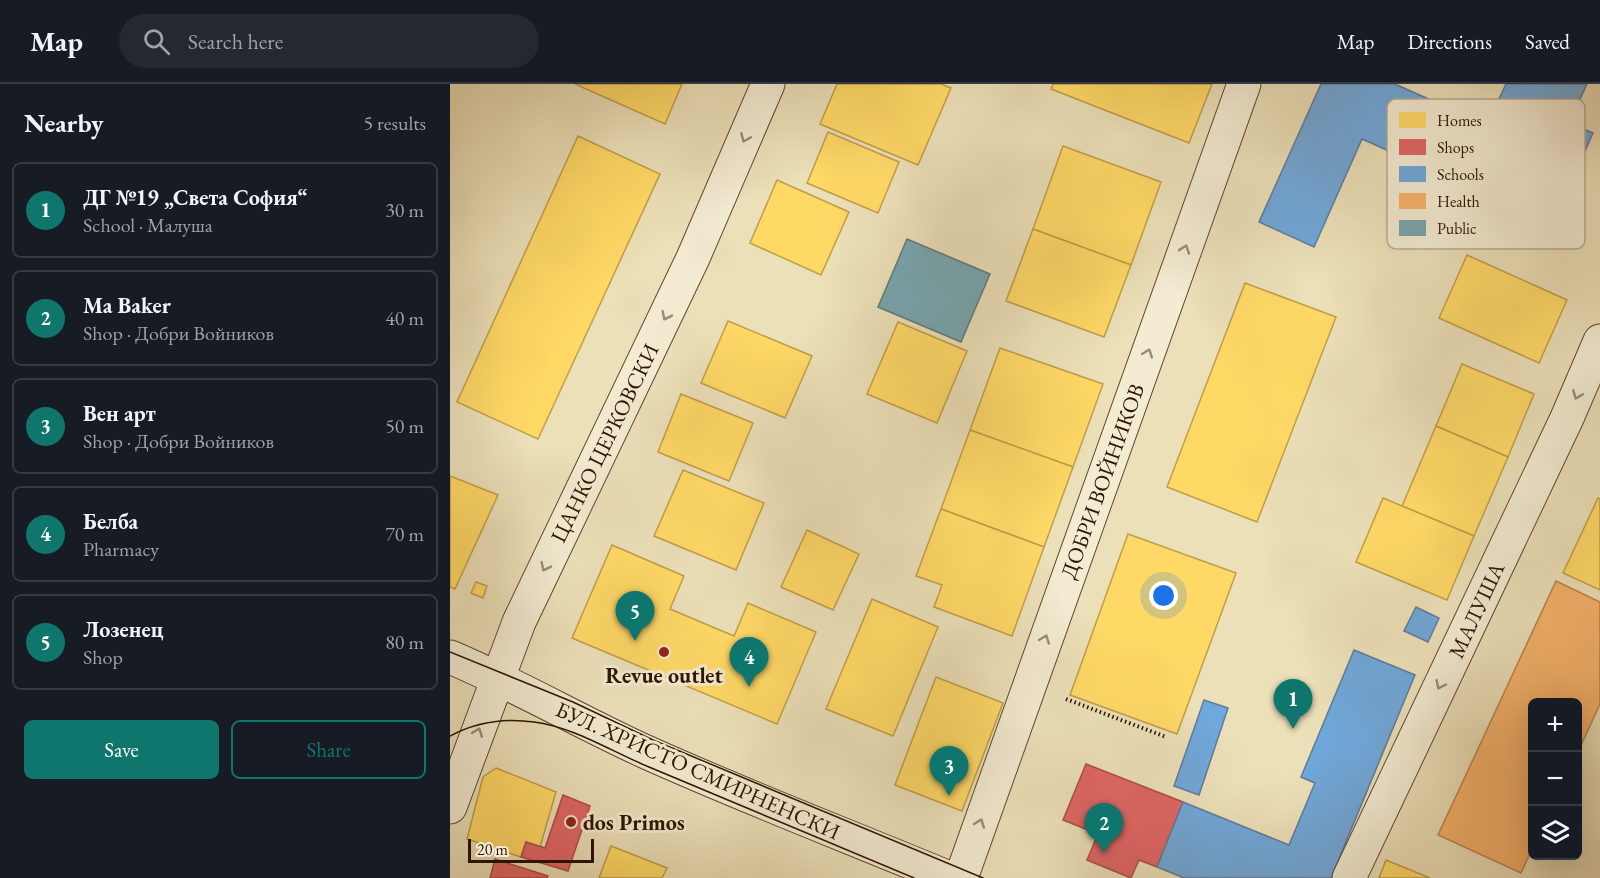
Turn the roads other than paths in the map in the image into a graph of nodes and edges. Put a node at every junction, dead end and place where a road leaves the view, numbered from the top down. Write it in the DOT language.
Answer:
graph roads {
  1 [pos="768,84"];
  2 [pos="1244,84"];
  3 [pos="1600,341"];
  4 [pos="450,657"];
  5 [pos="498,677"];
  6 [pos="450,807"];
  7 [pos="949,878"];
  8 [pos="961,878"];
  9 [pos="1349,878"];
  1 -- 5 [label="street, ЦАНКО ЦЕРКОВСКИ, one-way"];
  8 -- 2 [label="street, ДОБРИ ВОЙНИКОВ, one-way"];
  3 -- 9 [label="street, МАЛУША, one-way"];
  4 -- 5 [label="street, БУЛ. ХРИСТО СМИРНЕНСКИ"];
  6 -- 5 [label="street, ЦАНКО ЦЕРКОВСКИ, one-way"];
  5 -- 7 [label="street, БУЛ. ХРИСТО СМИРНЕНСКИ"];
}
